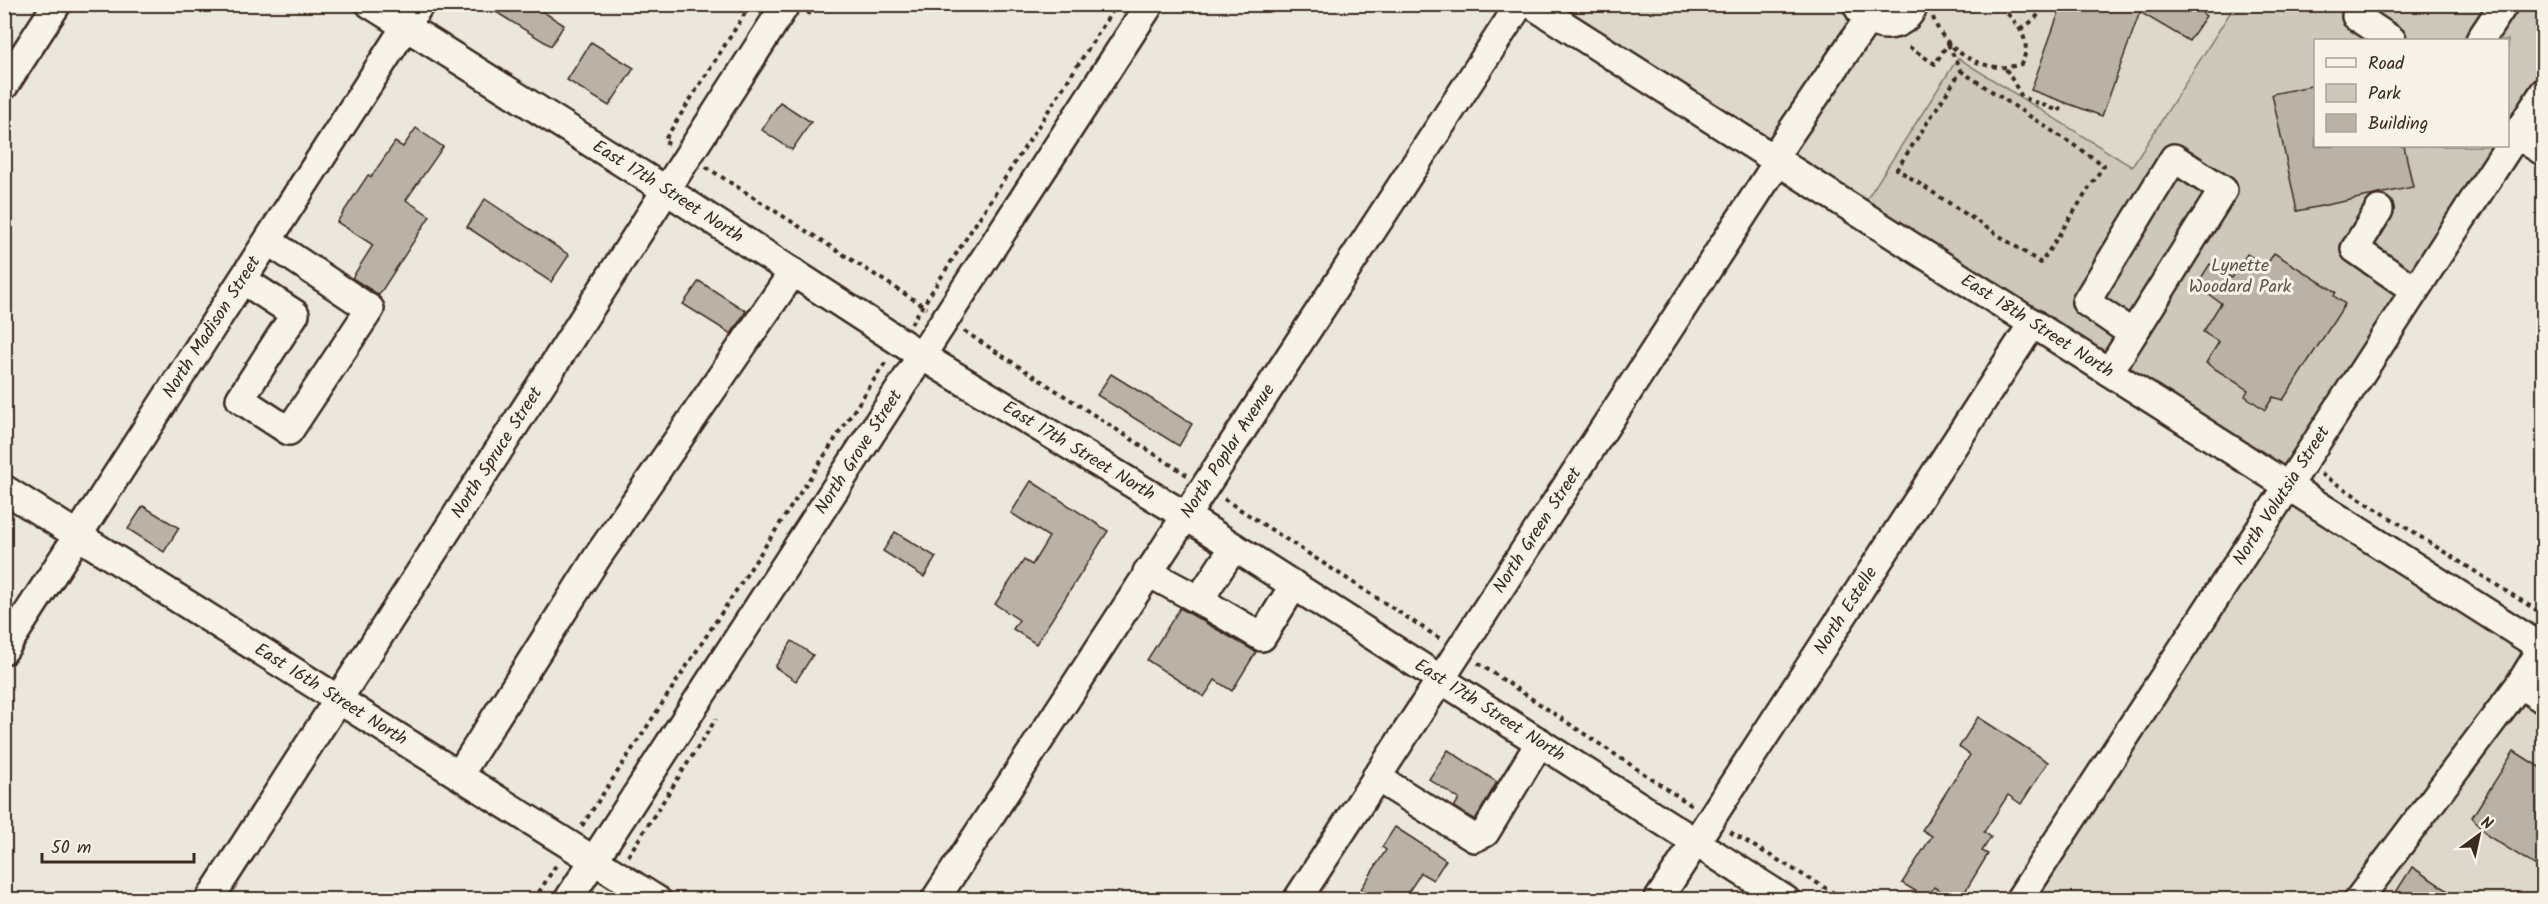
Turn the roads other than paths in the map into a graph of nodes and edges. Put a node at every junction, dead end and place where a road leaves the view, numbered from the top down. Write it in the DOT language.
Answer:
graph roads {
  1 [pos="57,4"];
  2 [pos="370,4"];
  3 [pos="420,4"];
  4 [pos="786,4"];
  5 [pos="1150,4"];
  6 [pos="1520,4"];
  7 [pos="1531,4"];
  8 [pos="2364,4"];
  9 [pos="2504,4"];
  10 [pos="1923,7"];
  11 [pos="1862,12"];
  12 [pos="405,27"];
  13 [pos="2390,39"];
  14 [pos="2481,39"];
  15 [pos="4,86"];
  16 [pos="2544,92"];
  17 [pos="2517,135"];
  18 [pos="2509,147"];
  19 [pos="2509,147"];
  20 [pos="2544,152"];
  21 [pos="1777,160"];
  22 [pos="666,190"];
  23 [pos="2379,210"];
  24 [pos="268,241"];
  25 [pos="793,272"];
  26 [pos="320,276"];
  27 [pos="243,280"];
  28 [pos="2413,289"];
  29 [pos="295,314"];
  30 [pos="2033,323"];
  31 [pos="2133,334"];
  32 [pos="911,348"];
  33 [pos="2109,372"];
  34 [pos="2288,486"];
  35 [pos="4,489"];
  36 [pos="1184,515"];
  37 [pos="78,535"];
  38 [pos="1234,547"];
  39 [pos="1147,572"];
  40 [pos="1294,585"];
  41 [pos="1199,600"];
  42 [pos="2543,647"];
  43 [pos="4,650"];
  44 [pos="1440,678"];
  45 [pos="2520,684"];
  46 [pos="339,698"];
  47 [pos="2544,700"];
  48 [pos="1540,742"];
  49 [pos="459,775"];
  50 [pos="1376,777"];
  51 [pos="1696,842"];
  52 [pos="594,860"];
  53 [pos="209,900"];
  54 [pos="568,900"];
  55 [pos="657,900"];
  56 [pos="935,900"];
  57 [pos="1297,900"];
  58 [pos="1658,900"];
  59 [pos="1786,900"];
  60 [pos="2019,900"];
  61 [pos="2358,900"];
  1 -- 15 [label="street"];
  2 -- 12 [label="street, East 17th Street North"];
  3 -- 12 [label="street, North Madison Street"];
  4 -- 22 [label="street, North Spruce Street"];
  5 -- 32 [label="street, North Grove Street"];
  6 -- 36 [label="street, North Poplar Avenue"];
  7 -- 21 [label="street, East 18th Street North"];
  8 -- 13 [label="street"];
  9 -- 14 [label="street"];
  10 -- 11 [label="street"];
  11 -- 21 [label="street, North Green Street"];
  12 -- 22 [label="street, East 17th Street North"];
  12 -- 24 [label="street, North Madison Street"];
  16 -- 17 [label="street, North Volutsia Street"];
  17 -- 19 [label="street, North Volutsia Street"];
  17 -- 20 [label="street"];
  18 -- 28 [label="street, North Volutsia Street"];
  21 -- 30 [label="street, East 18th Street North"];
  21 -- 44 [label="street, North Green Street"];
  22 -- 25 [label="street, East 17th Street North"];
  22 -- 46 [label="street, North Spruce Street"];
  23 -- 28 [label="street"];
  24 -- 26 [label="street"];
  24 -- 27 [label="street, North Madison Street"];
  25 -- 32 [label="street, East 17th Street North"];
  25 -- 49 [label="street"];
  26 -- 29 [label="street"];
  26 -- 29 [label="street"];
  27 -- 29 [label="street"];
  27 -- 37 [label="street, North Madison Street"];
  28 -- 34 [label="street, North Volutsia Street"];
  30 -- 33 [label="street, East 18th Street North"];
  30 -- 51 [label="street, North Estelle"];
  31 -- 31 [label="street"];
  31 -- 33 [label="street"];
  32 -- 36 [label="street, East 17th Street North"];
  32 -- 52 [label="street, North Grove Street"];
  33 -- 34 [label="street, East 18th Street North"];
  34 -- 42 [label="street, East 18th Street North"];
  34 -- 60 [label="street, North Volutsia Street"];
  35 -- 37 [label="street, East 16th Street North"];
  36 -- 38 [label="street, East 17th Street North"];
  36 -- 39 [label="street, North Poplar Avenue"];
  37 -- 43 [label="street, North Madison Street"];
  37 -- 46 [label="street, East 16th Street North"];
  38 -- 40 [label="street, East 17th Street North"];
  38 -- 41 [label="street"];
  39 -- 41 [label="street"];
  39 -- 56 [label="street, North Poplar Avenue"];
  40 -- 41 [label="street"];
  40 -- 44 [label="street, East 17th Street North"];
  42 -- 45 [label="street"];
  44 -- 48 [label="street, East 17th Street North"];
  44 -- 50 [label="street, North Green Street"];
  45 -- 47 [label="street"];
  45 -- 61 [label="street"];
  46 -- 49 [label="street, East 16th Street North"];
  46 -- 53 [label="street, North Spruce Street"];
  48 -- 50 [label="street"];
  48 -- 51 [label="street, East 17th Street North"];
  49 -- 52 [label="street, East 16th Street North"];
  50 -- 57 [label="street, North Green Street"];
  51 -- 58 [label="street, North Estelle"];
  51 -- 59 [label="street, East 17th Street North"];
  52 -- 54 [label="street, North Grove Street"];
  52 -- 55 [label="street, East 16th Street North"];
}
